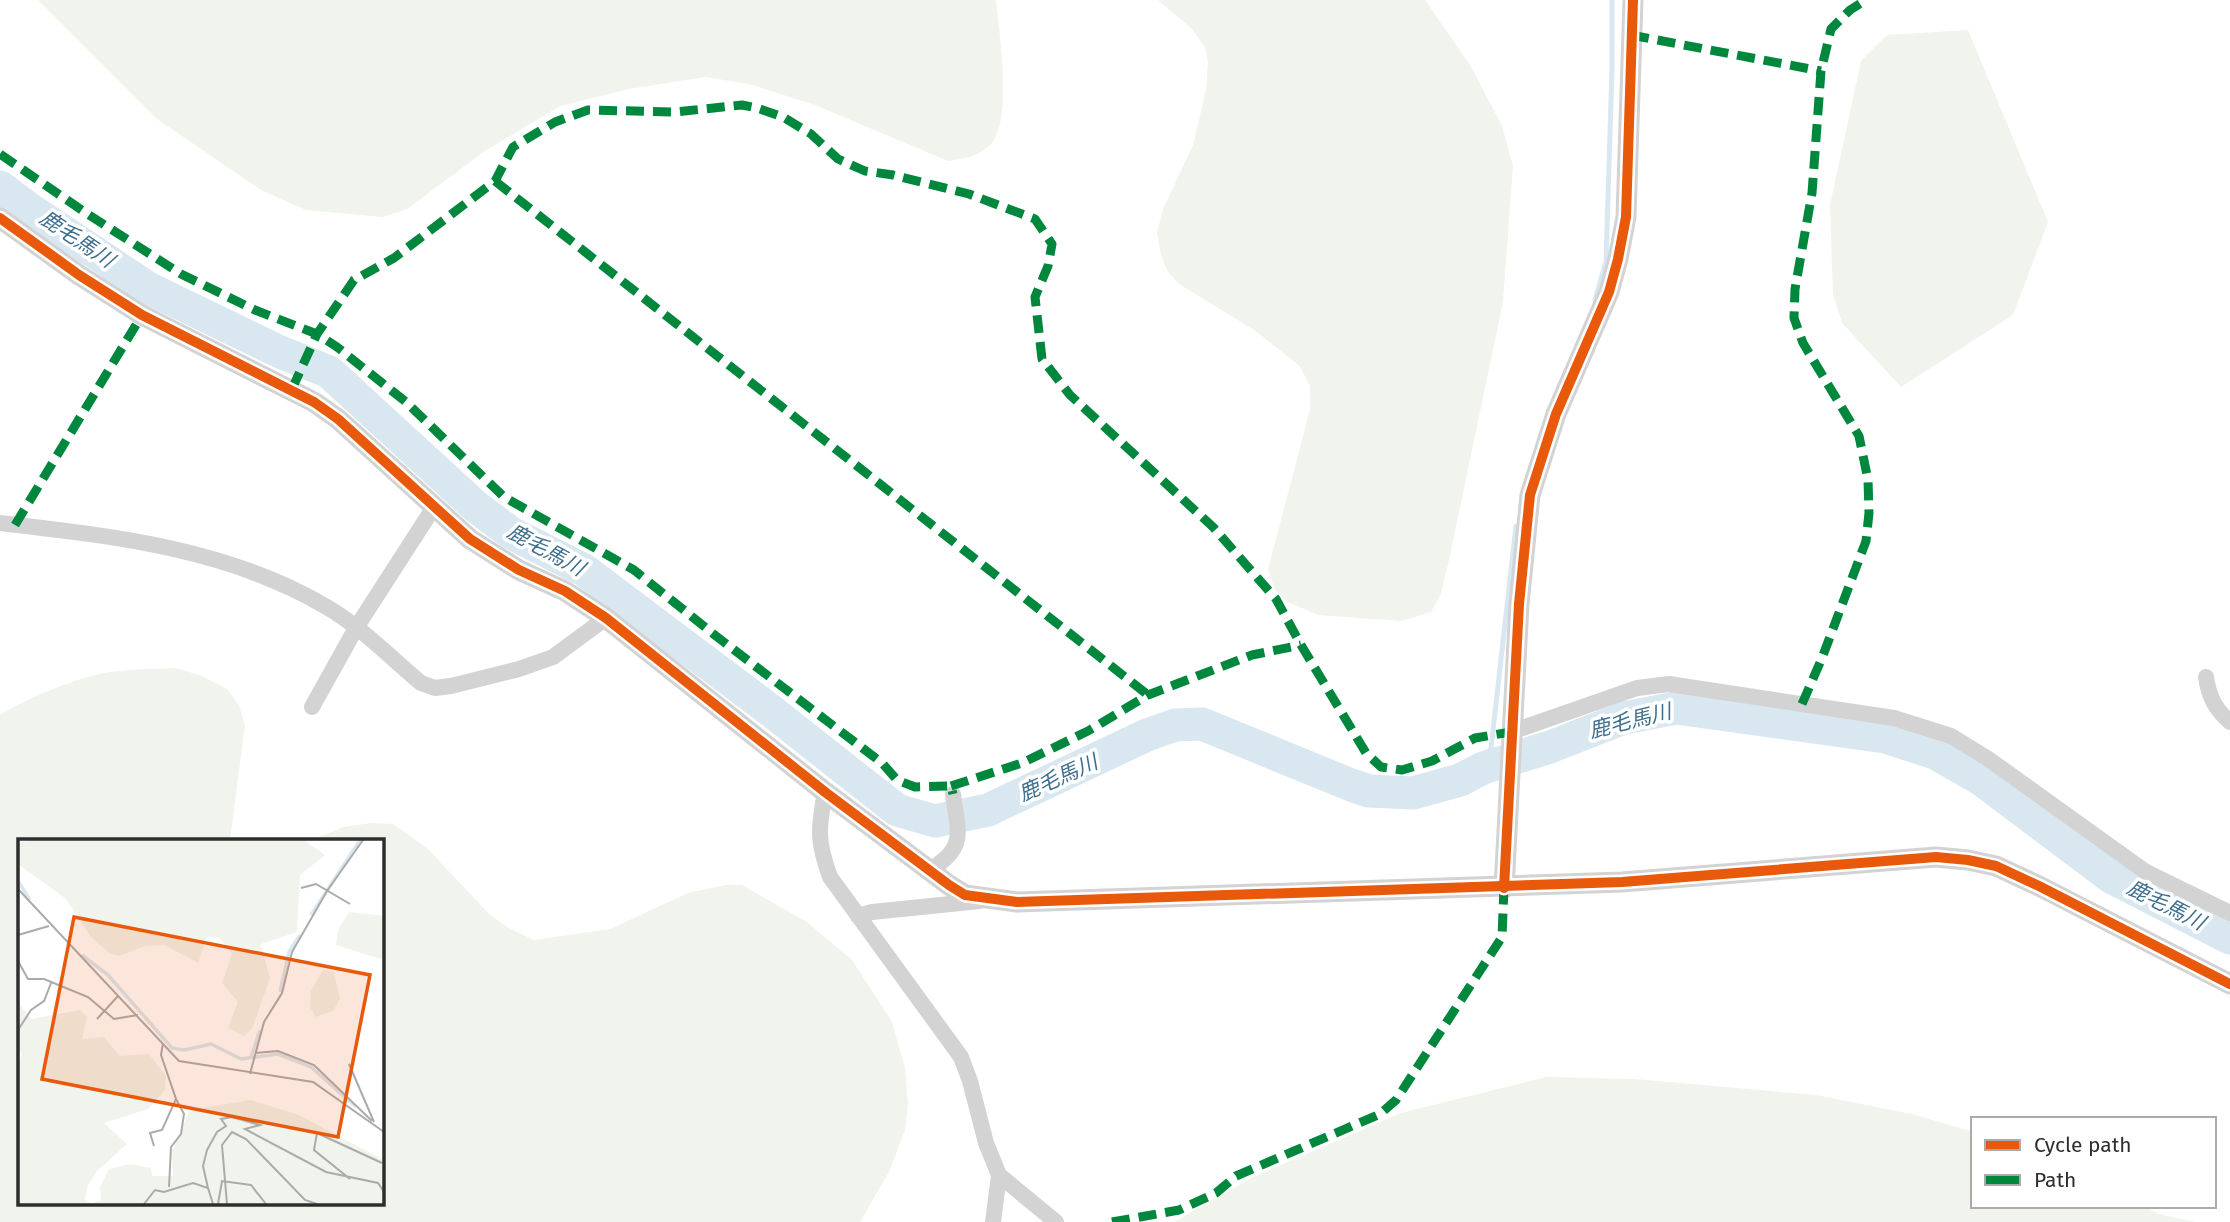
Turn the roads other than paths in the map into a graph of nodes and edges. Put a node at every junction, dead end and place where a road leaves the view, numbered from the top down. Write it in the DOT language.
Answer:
graph roads {
  1 [pos="1633,0"];
  2 [pos="0,218"];
  3 [pos="434,507"];
  4 [pos="0,523"];
  5 [pos="606,618"];
  6 [pos="356,628"];
  7 [pos="2206,677"];
  8 [pos="312,707"];
  9 [pos="2230,722"];
  10 [pos="1511,737"];
  11 [pos="825,792"];
  12 [pos="953,794"];
  13 [pos="930,870"];
  14 [pos="1504,888"];
  15 [pos="990,900"];
  16 [pos="2230,913"];
  17 [pos="858,916"];
  18 [pos="2230,984"];
  19 [pos="999,1175"];
  20 [pos="993,1222"];
  21 [pos="1056,1222"];
  1 -- 10 [label="street"];
  2 -- 3 [label="street"];
  3 -- 5 [label="street"];
  3 -- 6 [label="street"];
  4 -- 6 [label="street"];
  5 -- 6 [label="street"];
  5 -- 11 [label="street"];
  6 -- 8 [label="street"];
  7 -- 9 [label="street"];
  10 -- 14 [label="street"];
  10 -- 16 [label="street"];
  11 -- 13 [label="street"];
  11 -- 17 [label="street"];
  12 -- 13 [label="street"];
  13 -- 15 [label="street"];
  14 -- 15 [label="street"];
  14 -- 18 [label="street"];
  15 -- 17 [label="street"];
  17 -- 19 [label="street"];
  19 -- 20 [label="street"];
  19 -- 21 [label="street"];
}
